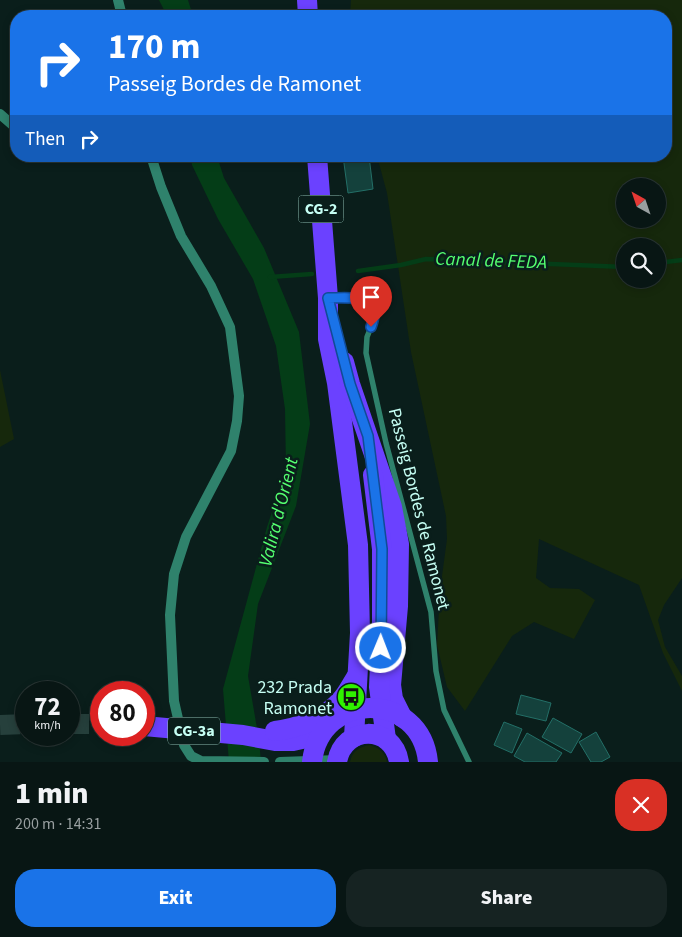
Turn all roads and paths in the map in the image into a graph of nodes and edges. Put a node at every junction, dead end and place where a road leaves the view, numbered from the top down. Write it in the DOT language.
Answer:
graph roads {
  1 [pos="0,114"];
  2 [pos="10,123"];
  3 [pos="153,162"];
  4 [pos="317,162"];
  5 [pos="328,290"];
  6 [pos="336,383"];
  7 [pos="368,436"];
  8 [pos="367,653"];
  9 [pos="357,709"];
  10 [pos="402,716"];
  11 [pos="155,727"];
  12 [pos="243,735"];
  13 [pos="320,735"];
  14 [pos="354,737"];
  15 [pos="386,740"];
  16 [pos="337,761"];
  17 [pos="264,762"];
  18 [pos="280,762"];
  19 [pos="312,762"];
  20 [pos="399,762"];
  21 [pos="428,762"];
  22 [pos="469,762"];
  1 -- 2 [label="street"];
  3 -- 17 [label="street"];
  4 -- 5 [label="highway, CG-2"];
  5 -- 6 [label="highway"];
  5 -- 7 [label="highway, CG-2"];
  5 -- 22 [label="lane, Passeig Bordes de Ramonet"];
  6 -- 8 [label="highway"];
  6 -- 14 [label="highway"];
  7 -- 10 [label="highway, CG-2"];
  7 -- 15 [label="highway"];
  8 -- 9 [label="highway"];
  8 -- 12 [label="highway"];
  9 -- 10 [label="highway"];
  9 -- 13 [label="highway"];
  10 -- 21 [label="highway, CG-2"];
  11 -- 12 [label="highway, CG-3a"];
  12 -- 13 [label="highway, CG-3a"];
  13 -- 19 [label="highway"];
  14 -- 15 [label="highway"];
  14 -- 16 [label="highway"];
  15 -- 20 [label="highway"];
  16 -- 18 [label="street"];
}
